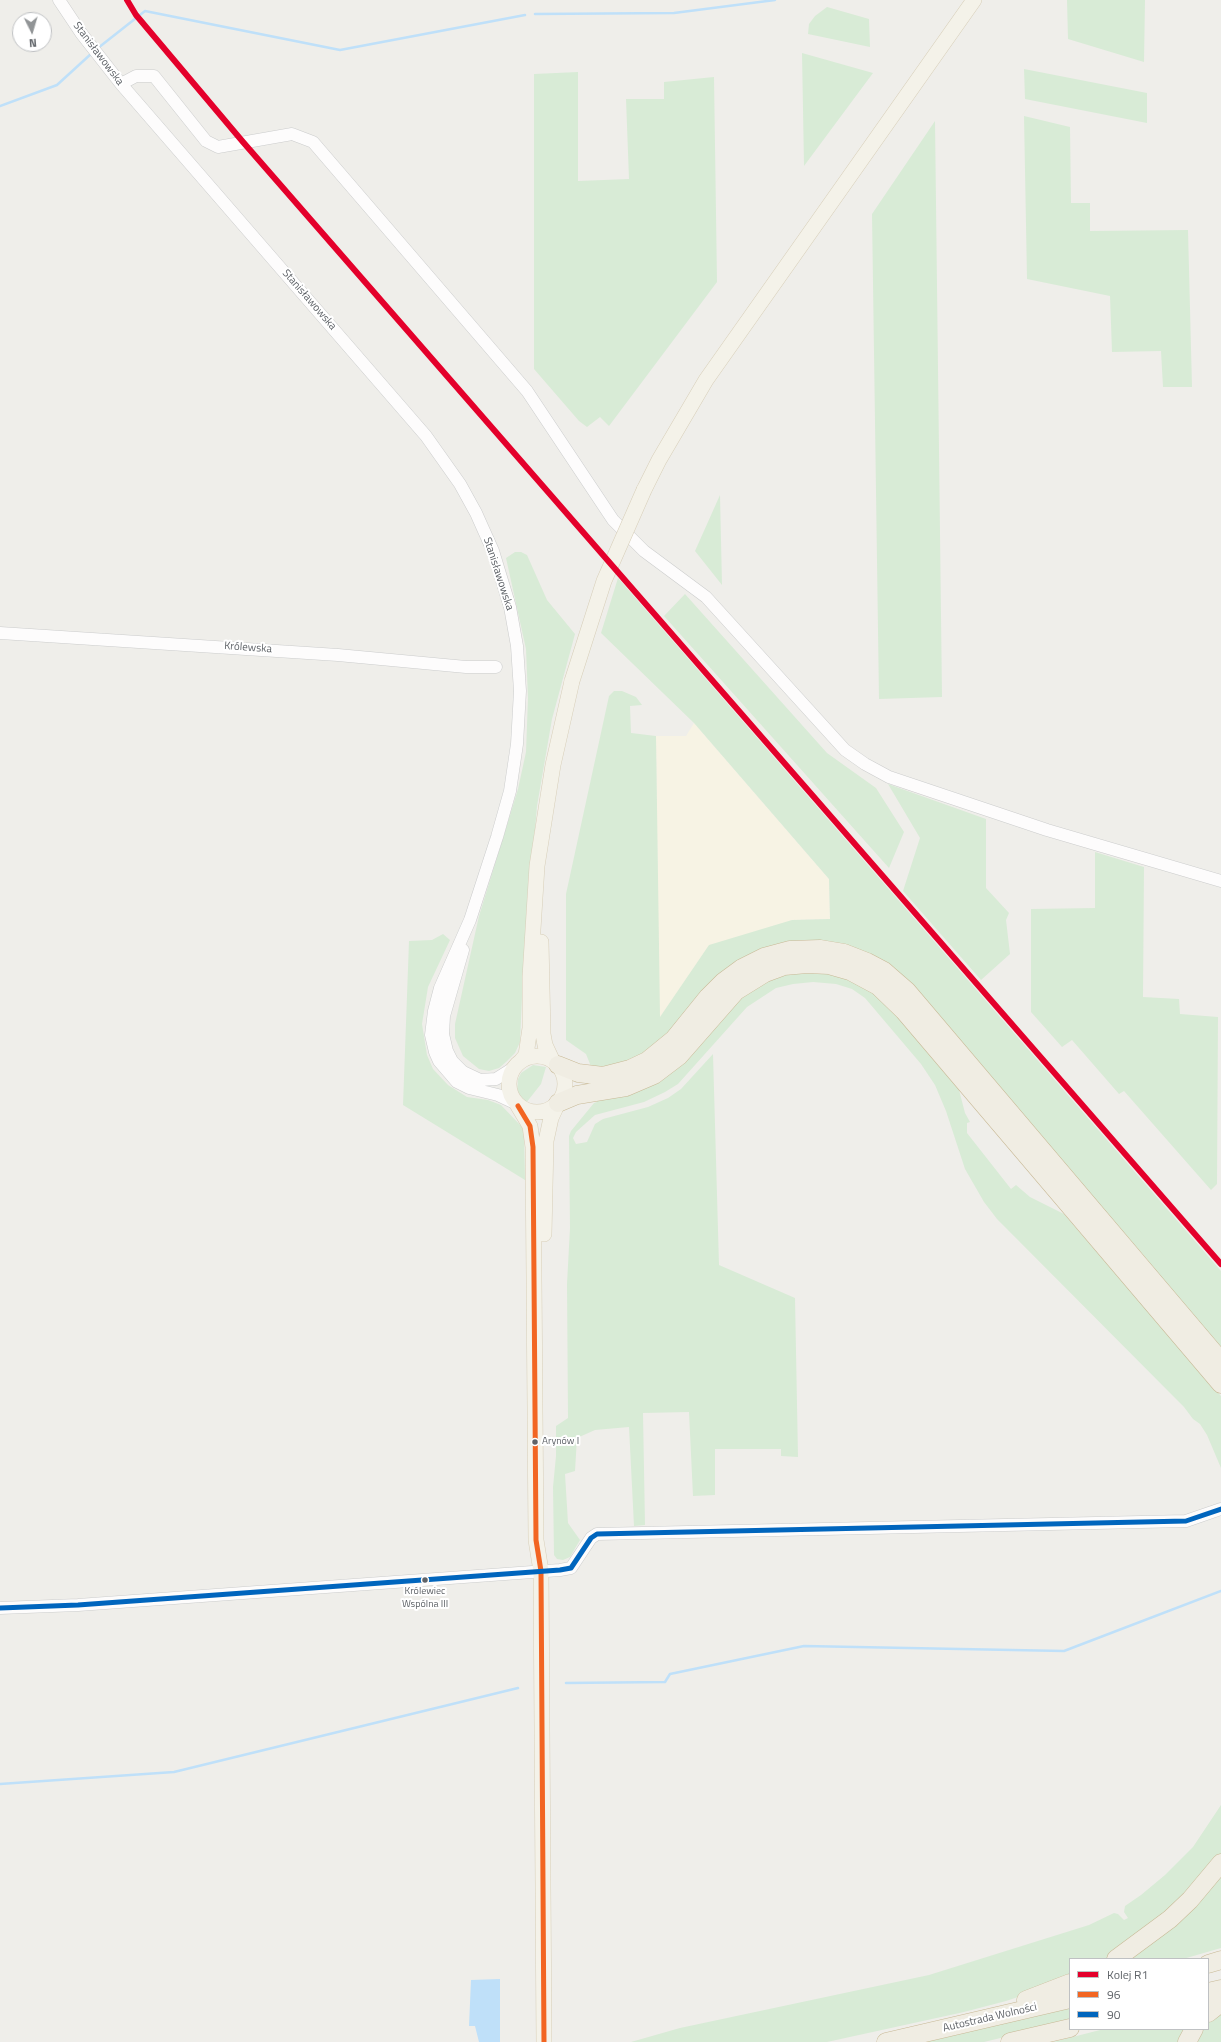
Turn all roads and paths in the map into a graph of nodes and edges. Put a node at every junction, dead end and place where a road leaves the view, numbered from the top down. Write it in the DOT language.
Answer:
graph roads {
  1 [pos="59,0"];
  2 [pos="974,0"];
  3 [pos="121,84"];
  4 [pos="0,633"];
  5 [pos="496,667"];
  6 [pos="549,792"];
  7 [pos="1221,881"];
  8 [pos="470,920"];
  9 [pos="555,1063"];
  10 [pos="518,1064"];
  11 [pos="517,1104"];
  12 [pos="558,1104"];
  13 [pos="1221,1361"];
  14 [pos="1221,1384"];
  15 [pos="1221,1509"];
  16 [pos="541,1571"];
  17 [pos="0,1608"];
  18 [pos="1221,1864"];
  19 [pos="1118,1958"];
  20 [pos="1221,1960"];
  21 [pos="1209,1964"];
  22 [pos="1069,1983"];
  23 [pos="1221,1989"];
  24 [pos="1209,1992"];
  25 [pos="1069,1999"];
  26 [pos="1221,2003"];
  27 [pos="1209,2013"];
  28 [pos="965,2025"];
  29 [pos="1069,2028"];
  30 [pos="1193,2030"];
  31 [pos="544,2042"];
  32 [pos="886,2042"];
  33 [pos="1010,2042"];
  34 [pos="1187,2042"];
  1 -- 3 [label="street, Stanisławowska"];
  2 -- 6 [label="main road, bridge"];
  3 -- 7 [label="street"];
  3 -- 8 [label="street, Stanisławowska"];
  4 -- 5 [label="street, Królewska"];
  6 -- 9 [label="main road"];
  6 -- 10 [label="main road"];
  8 -- 10 [label="street"];
  8 -- 11 [label="street"];
  9 -- 10 [label="main road"];
  9 -- 12 [label="main road"];
  9 -- 13 [label="highway"];
  10 -- 11 [label="main road"];
  11 -- 12 [label="main road"];
  11 -- 16 [label="main road"];
  12 -- 14 [label="highway"];
  12 -- 16 [label="main road"];
  15 -- 16 [label="street"];
  16 -- 17 [label="street"];
  16 -- 31 [label="main road"];
  18 -- 19 [label="highway"];
  20 -- 21 [label="highway"];
  22 -- 28 [label="highway"];
  23 -- 24 [label="highway"];
  25 -- 28 [label="highway, Autostrada Wolności"];
  26 -- 27 [label="highway"];
  28 -- 32 [label="highway, Autostrada Wolności"];
  29 -- 33 [label="highway"];
  30 -- 34 [label="highway"];
}
